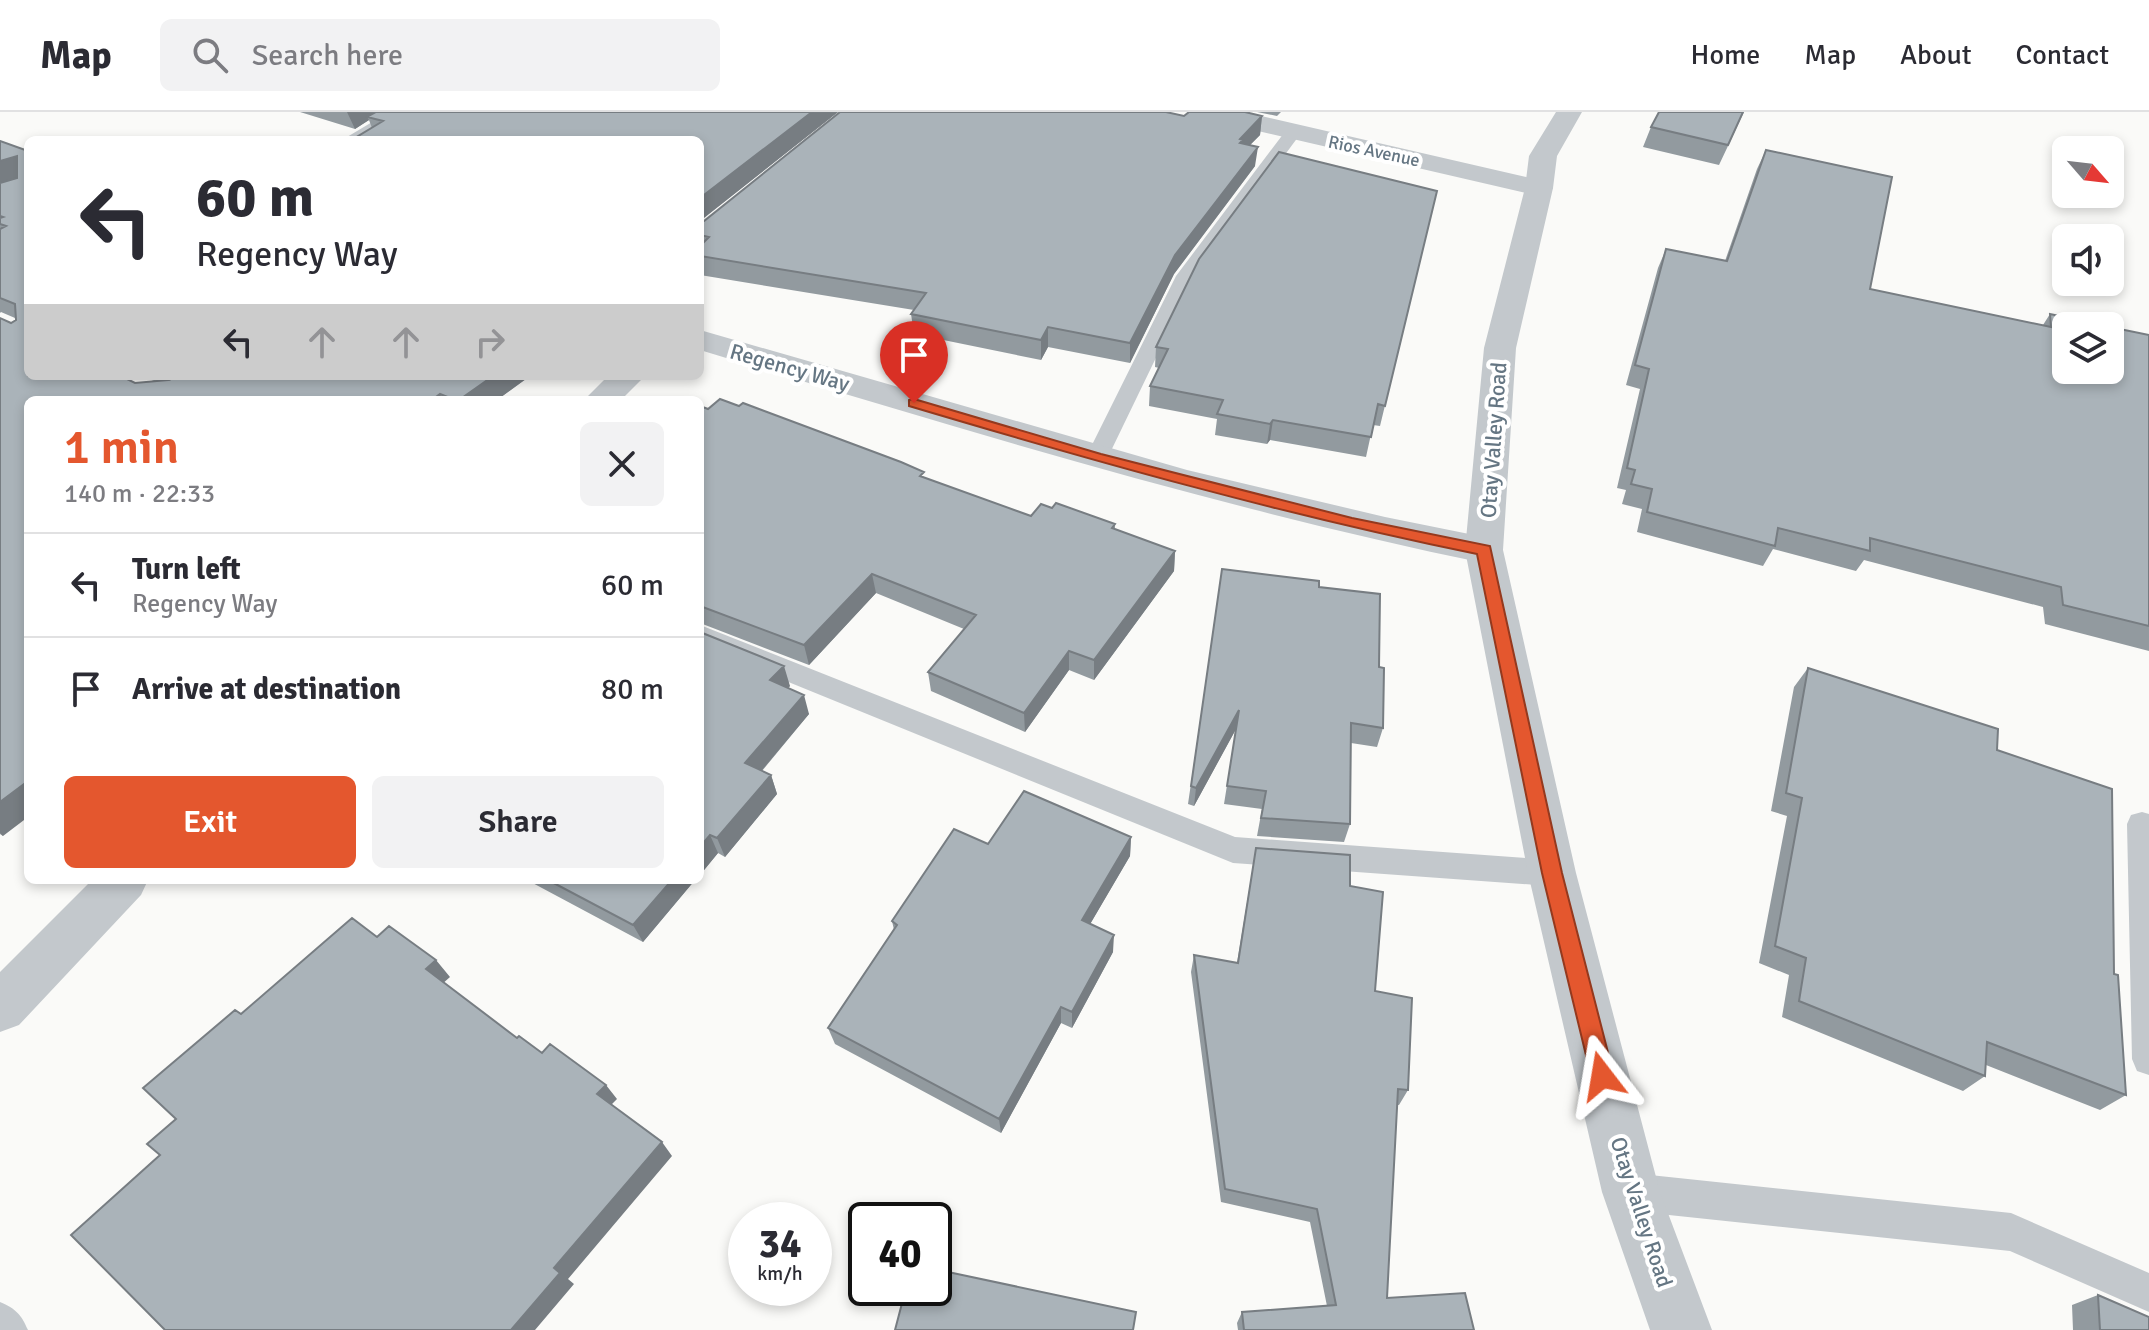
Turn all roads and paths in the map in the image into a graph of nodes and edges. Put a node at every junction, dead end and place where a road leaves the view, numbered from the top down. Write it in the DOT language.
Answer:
graph roads {
  1 [pos="401,112"];
  2 [pos="1210,112"];
  3 [pos="1569,112"];
  4 [pos="1293,133"];
  5 [pos="357,136"];
  6 [pos="1539,188"];
  7 [pos="704,341"];
  8 [pos="624,380"];
  9 [pos="606,396"];
  10 [pos="1097,457"];
  11 [pos="1484,550"];
  12 [pos="704,637"];
  13 [pos="2142,824"];
  14 [pos="1552,873"];
  15 [pos="120,884"];
  16 [pos="0,1008"];
  17 [pos="2149,1059"];
  18 [pos="1631,1192"];
  19 [pos="2149,1293"];
  20 [pos="0,1322"];
  21 [pos="8,1330"];
  22 [pos="1681,1330"];
  1 -- 5 [label="lane"];
  2 -- 4 [label="street, Rios Avenue"];
  3 -- 6 [label="street, Otay Valley Road"];
  4 -- 6 [label="street, Rios Avenue"];
  4 -- 10 [label="lane"];
  6 -- 11 [label="street, Otay Valley Road"];
  7 -- 10 [label="street, Regency Way"];
  8 -- 9 [label="street"];
  10 -- 11 [label="street, Regency Way"];
  11 -- 14 [label="street, Otay Valley Road"];
  12 -- 14 [label="lane"];
  13 -- 17 [label="lane"];
  14 -- 18 [label="street, Otay Valley Road"];
  15 -- 16 [label="street"];
  18 -- 19 [label="lane"];
  18 -- 22 [label="street, Otay Valley Road"];
  20 -- 21 [label="lane"];
}
